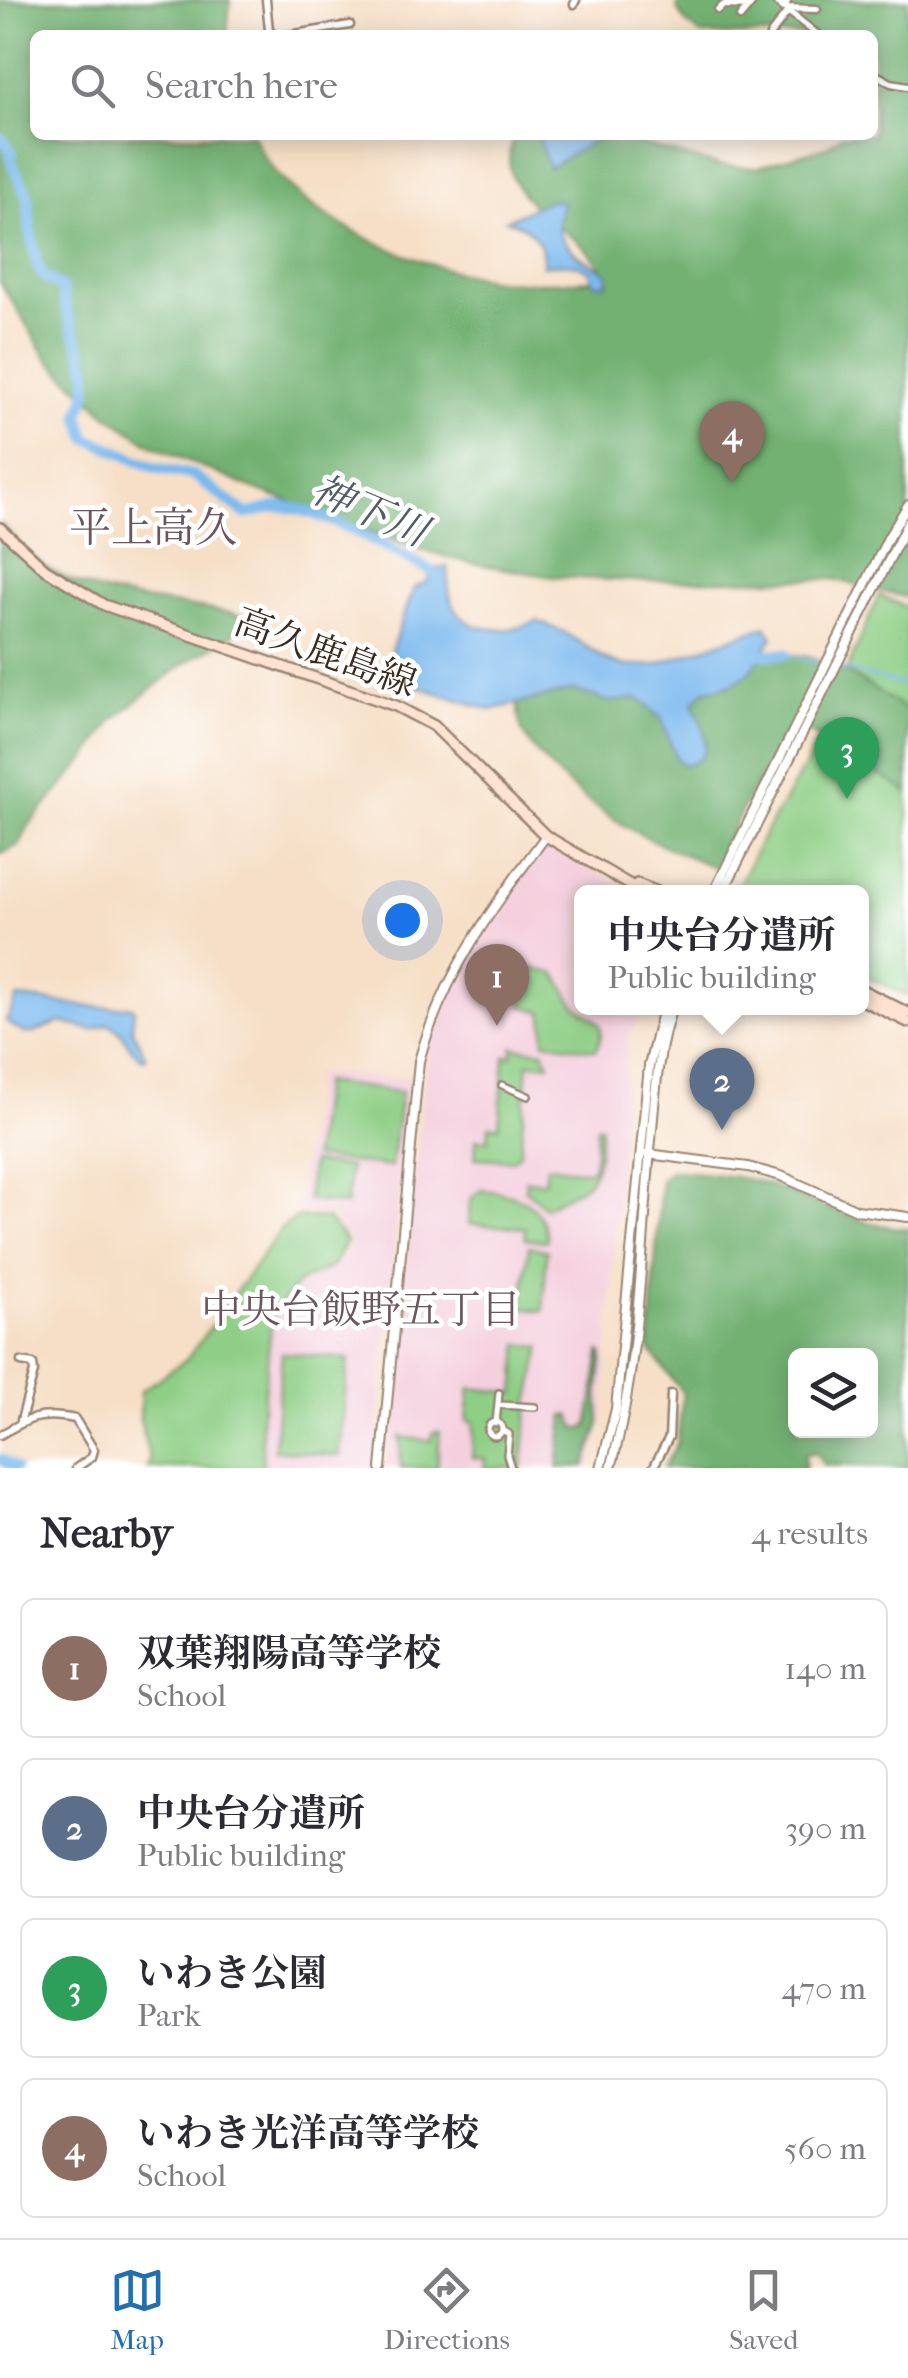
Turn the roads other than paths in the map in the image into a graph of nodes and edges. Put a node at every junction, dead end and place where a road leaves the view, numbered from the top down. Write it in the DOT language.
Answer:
graph roads {
  1 [pos="266,0"];
  2 [pos="774,0"];
  3 [pos="788,0"];
  4 [pos="752,3"];
  5 [pos="817,8"];
  6 [pos="785,9"];
  7 [pos="718,10"];
  8 [pos="740,18"];
  9 [pos="350,24"];
  10 [pos="269,30"];
  11 [pos="317,30"];
  12 [pos="773,30"];
  13 [pos="812,30"];
  14 [pos="878,77"];
  15 [pos="908,86"];
  16 [pos="908,504"];
  17 [pos="908,522"];
  18 [pos="0,528"];
  19 [pos="546,836"];
  20 [pos="606,873"];
  21 [pos="629,885"];
  22 [pos="638,885"];
  23 [pos="717,885"];
  24 [pos="726,885"];
  25 [pos="869,994"];
  26 [pos="869,1003"];
  27 [pos="908,1013"];
  28 [pos="661,1015"];
  29 [pos="670,1015"];
  30 [pos="908,1022"];
  31 [pos="502,1086"];
  32 [pos="528,1096"];
  33 [pos="646,1153"];
  34 [pos="908,1217"];
  35 [pos="21,1362"];
  36 [pos="500,1393"];
  37 [pos="671,1394"];
  38 [pos="498,1404"];
  39 [pos="535,1406"];
  40 [pos="20,1422"];
  41 [pos="496,1423"];
  42 [pos="502,1430"];
  43 [pos="0,1435"];
  44 [pos="76,1468"];
  45 [pos="381,1468"];
  46 [pos="511,1468"];
  47 [pos="601,1468"];
  48 [pos="611,1468"];
  49 [pos="653,1468"];
  1 -- 10 [label="street"];
  2 -- 6 [label="street"];
  3 -- 6 [label="street"];
  4 -- 7 [label="street"];
  4 -- 8 [label="street"];
  5 -- 6 [label="street"];
  6 -- 12 [label="street"];
  6 -- 13 [label="street"];
  9 -- 11 [label="street"];
  14 -- 15 [label="street"];
  16 -- 23 [label="street"];
  17 -- 24 [label="street"];
  18 -- 19 [label="main road, 高久鹿島線"];
  19 -- 20 [label="main road, 高久鹿島線"];
  19 -- 45 [label="street"];
  20 -- 21 [label="main road, 高久鹿島線"];
  20 -- 22 [label="main road, 高久鹿島線"];
  25 -- 27 [label="main road"];
  26 -- 30 [label="main road"];
  28 -- 33 [label="street"];
  29 -- 33 [label="street"];
  31 -- 32 [label="street"];
  33 -- 34 [label="street"];
  33 -- 47 [label="street"];
  33 -- 48 [label="street"];
  35 -- 40 [label="street"];
  36 -- 38 [label="street"];
  37 -- 49 [label="street"];
  38 -- 39 [label="street"];
  38 -- 41 [label="street"];
  40 -- 43 [label="street"];
  40 -- 44 [label="street"];
  41 -- 42 [label="street"];
  41 -- 42 [label="street"];
  42 -- 46 [label="street"];
}
